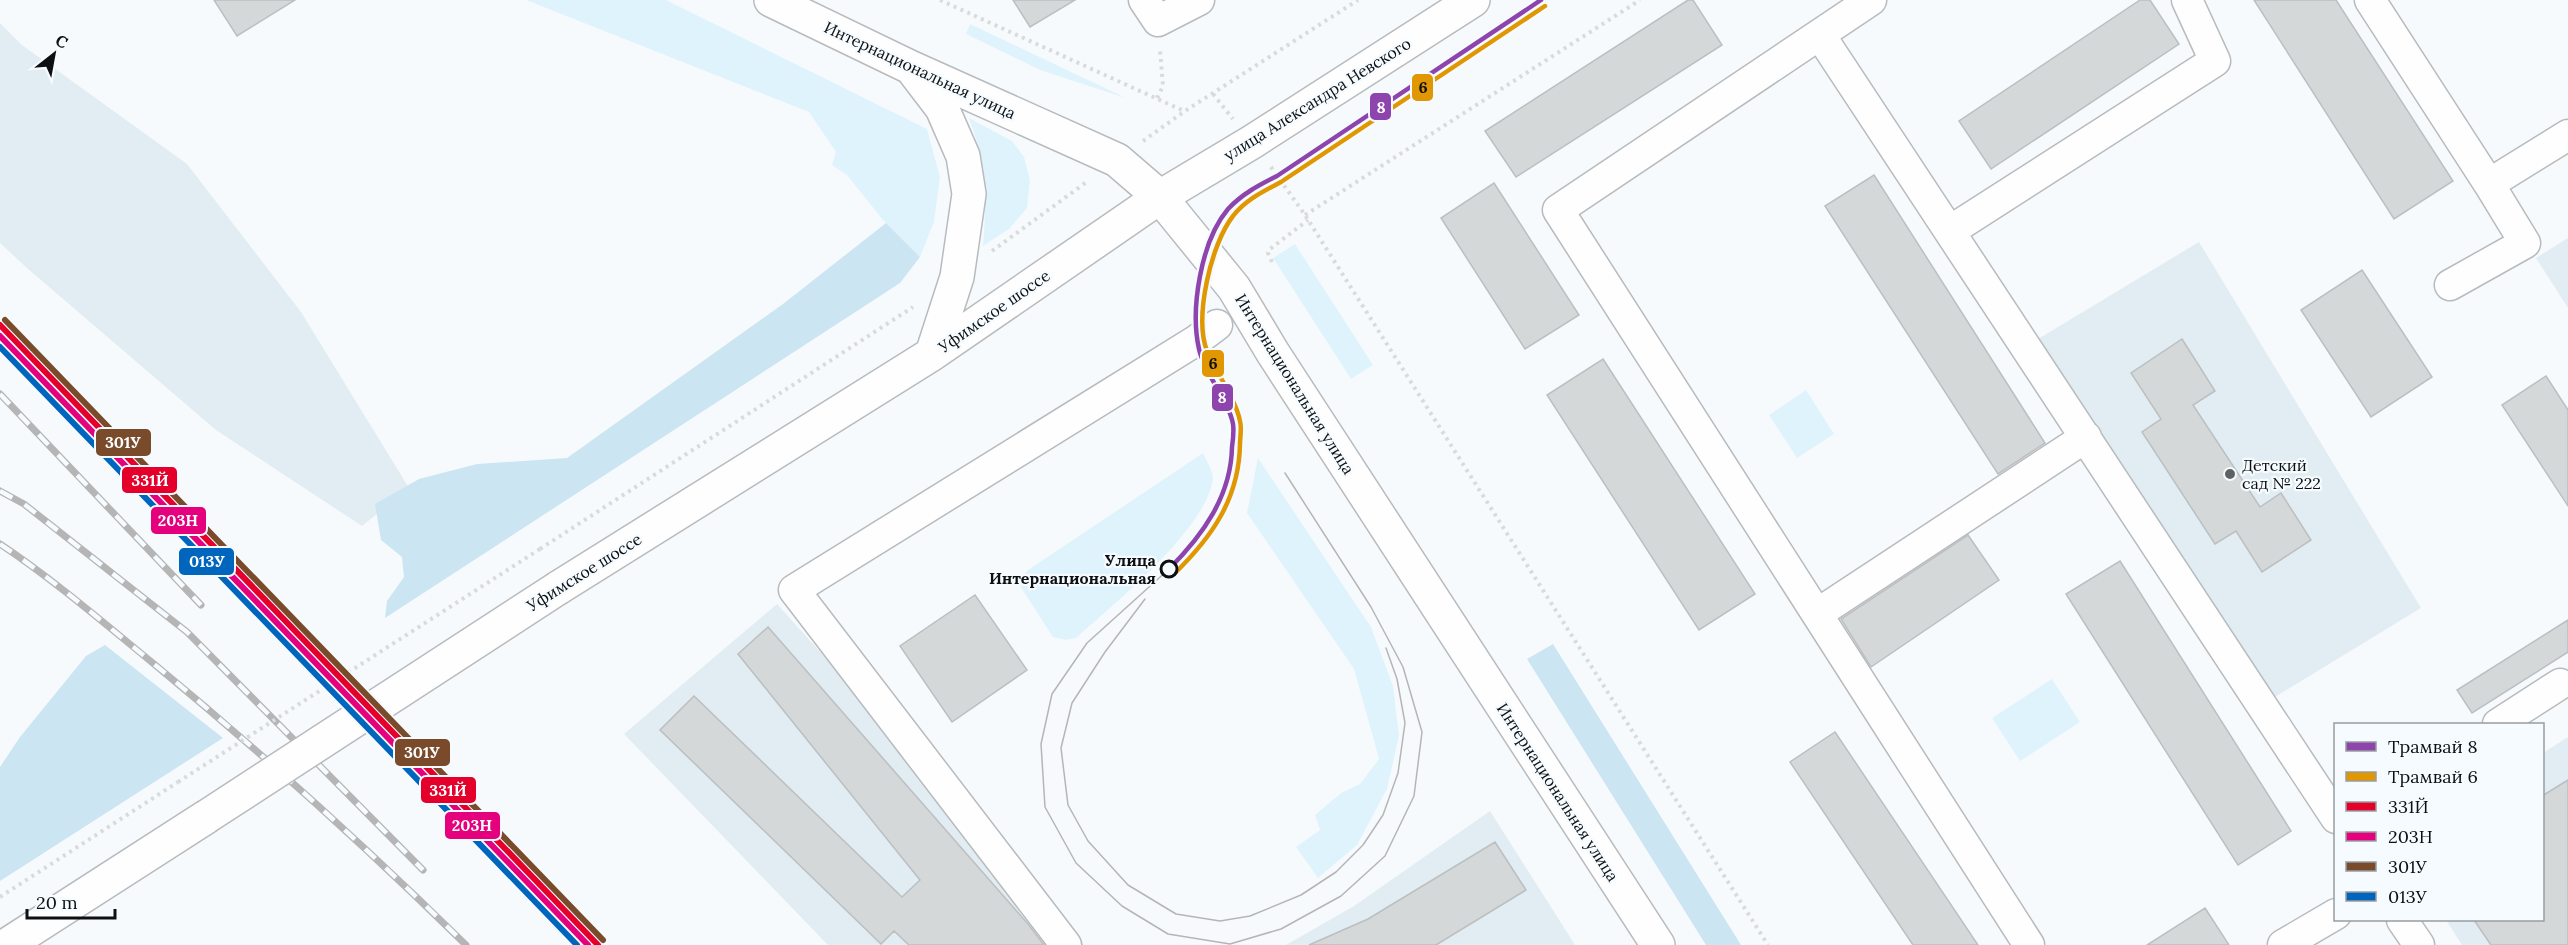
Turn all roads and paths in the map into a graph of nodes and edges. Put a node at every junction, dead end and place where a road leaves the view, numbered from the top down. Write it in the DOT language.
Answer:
graph roads {
  1 [pos="771,0"];
  2 [pos="940,0"];
  3 [pos="1144,0"];
  4 [pos="1198,0"];
  5 [pos="1358,0"];
  6 [pos="1473,0"];
  7 [pos="1640,0"];
  8 [pos="1872,0"];
  9 [pos="2187,0"];
  10 [pos="2370,0"];
  11 [pos="1820,34"];
  12 [pos="912,68"];
  13 [pos="1185,111"];
  14 [pos="2568,135"];
  15 [pos="1117,160"];
  16 [pos="2490,184"];
  17 [pos="1160,197"];
  18 [pos="1308,220"];
  19 [pos="1950,231"];
  20 [pos="1272,262"];
  21 [pos="957,277"];
  22 [pos="2450,285"];
  23 [pos="918,303"];
  24 [pos="1217,325"];
  25 [pos="932,354"];
  26 [pos="2086,437"];
  27 [pos="1817,614"];
  28 [pos="2565,686"];
  29 [pos="2500,723"];
  30 [pos="2334,815"];
  31 [pos="0,897"];
  32 [pos="2334,915"];
  33 [pos="2403,921"];
  34 [pos="7,945"];
  35 [pos="1066,945"];
  36 [pos="1658,945"];
  37 [pos="1768,945"];
  38 [pos="2029,945"];
  39 [pos="2283,945"];
  40 [pos="2419,945"];
  1 -- 12 [label="main road, Интернациональная улица"];
  2 -- 13 [label="path"];
  3 -- 4 [label="lane"];
  5 -- 13 [label="path"];
  6 -- 17 [label="main road, улица Александра Невского"];
  7 -- 18 [label="path"];
  8 -- 11 [label="lane"];
  9 -- 19 [label="lane"];
  10 -- 16 [label="lane"];
  11 -- 19 [label="lane"];
  11 -- 27 [label="lane"];
  12 -- 15 [label="main road, Интернациональная улица"];
  12 -- 21 [label="main road"];
  13 -- 15 [label="path"];
  14 -- 16 [label="lane"];
  15 -- 17 [label="main road, Интернациональная улица"];
  15 -- 21 [label="path"];
  16 -- 22 [label="lane"];
  17 -- 25 [label="main road, Уфимское шоссе"];
  17 -- 36 [label="main road, Интернациональная улица"];
  18 -- 20 [label="path"];
  18 -- 37 [label="path"];
  19 -- 26 [label="lane"];
  21 -- 25 [label="main road"];
  23 -- 31 [label="path, bridge"];
  24 -- 35 [label="lane"];
  25 -- 34 [label="main road, Уфимское шоссе, bridge"];
  26 -- 27 [label="lane"];
  26 -- 30 [label="lane"];
  27 -- 38 [label="lane"];
  28 -- 29 [label="lane"];
  32 -- 39 [label="lane"];
  33 -- 40 [label="lane"];
}
